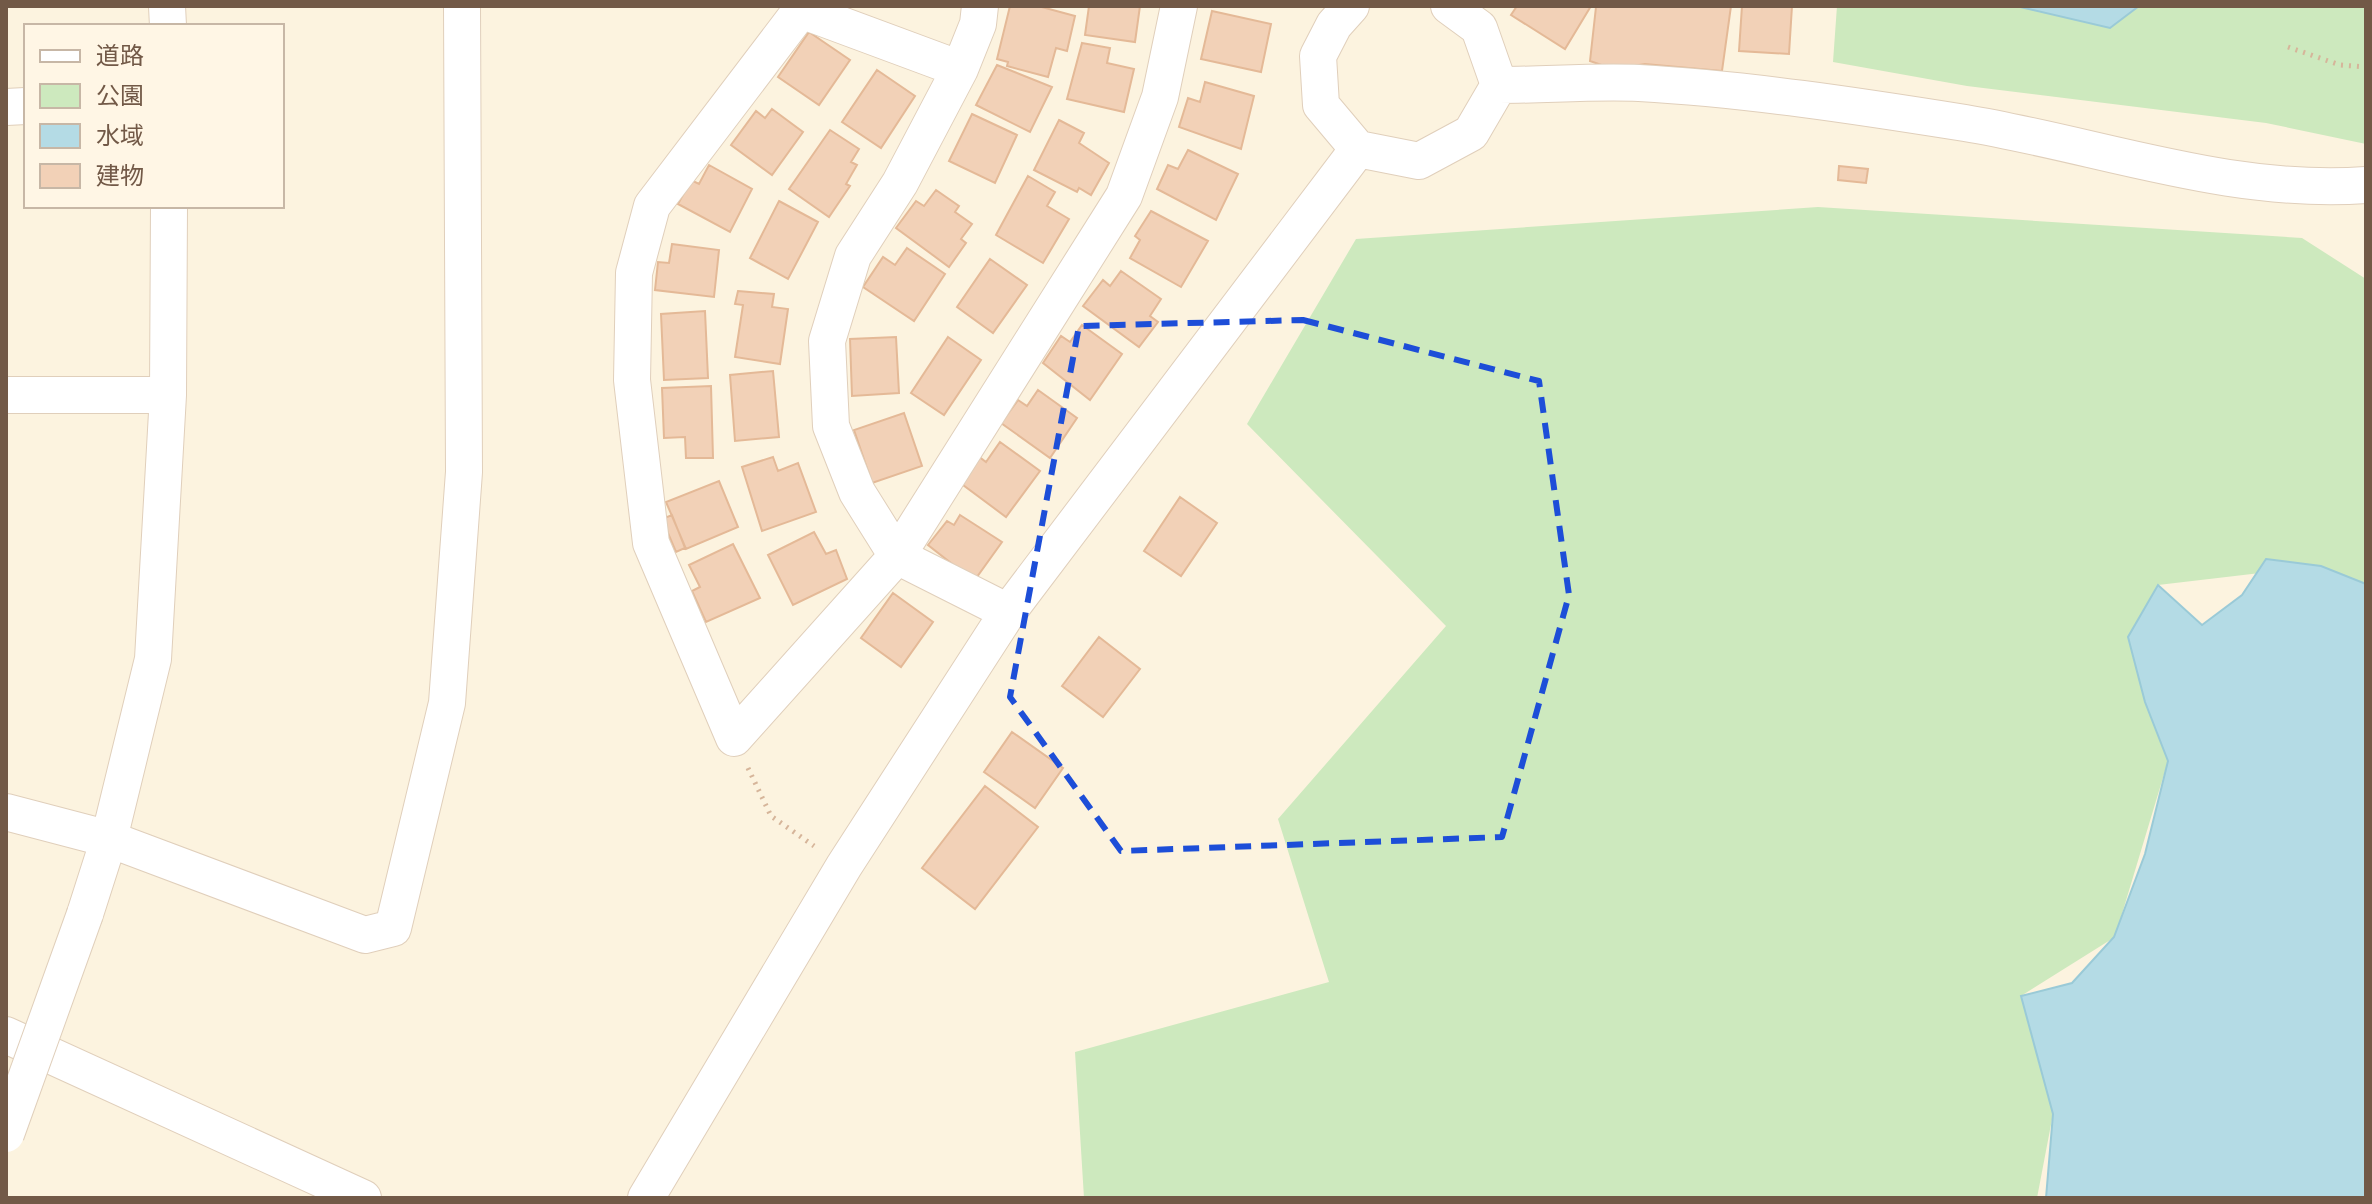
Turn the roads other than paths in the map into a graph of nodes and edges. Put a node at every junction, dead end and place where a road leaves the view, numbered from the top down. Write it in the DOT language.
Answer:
graph roads {
  1 [pos="462,6"];
  2 [pos="980,6"];
  3 [pos="1179,6"];
  4 [pos="1351,6"];
  5 [pos="1449,6"];
  6 [pos="960,69"];
  7 [pos="1499,85"];
  8 [pos="1358,149"];
  9 [pos="2366,185"];
  10 [pos="169,208"];
  11 [pos="6,395"];
  12 [pos="168,395"];
  13 [pos="897,556"];
  14 [pos="1008,612"];
  15 [pos="6,812"];
  16 [pos="109,839"];
  17 [pos="6,1035"];
  18 [pos="6,1134"];
  19 [pos="363,1198"];
  20 [pos="646,1198"];
  1 -- 16 [label="street"];
  2 -- 6 [label="street"];
  3 -- 13 [label="street"];
  4 -- 8 [label="street"];
  5 -- 7 [label="street"];
  6 -- 13 [label="street"];
  6 -- 13 [label="street"];
  7 -- 8 [label="street"];
  7 -- 9 [label="street"];
  8 -- 14 [label="street"];
  10 -- 12 [label="street"];
  11 -- 12 [label="street"];
  12 -- 16 [label="street"];
  13 -- 14 [label="street"];
  14 -- 20 [label="street"];
  15 -- 16 [label="street"];
  16 -- 18 [label="street, bridge"];
  17 -- 19 [label="street"];
}
